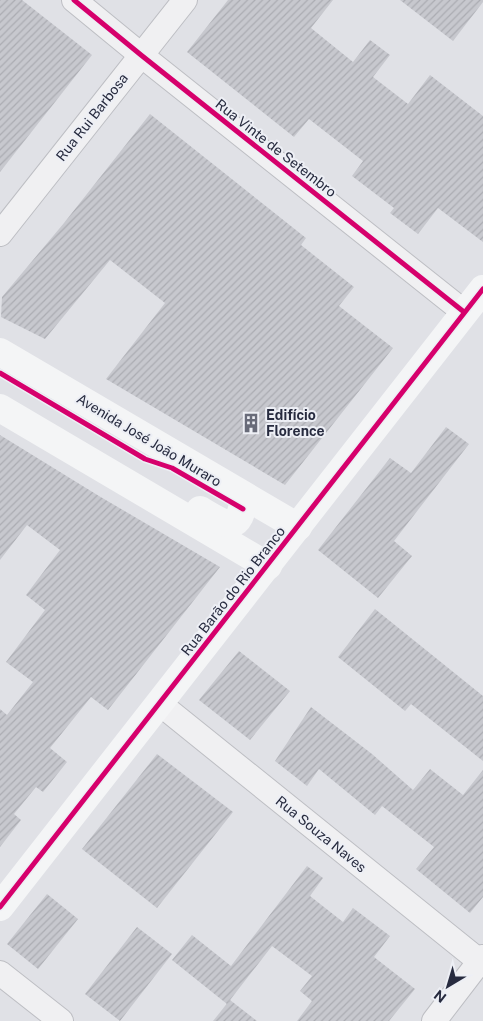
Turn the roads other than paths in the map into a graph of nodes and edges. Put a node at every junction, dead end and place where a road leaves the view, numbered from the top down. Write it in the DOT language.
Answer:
graph roads {
  1 [pos="74,0"];
  2 [pos="185,0"];
  3 [pos="141,55"];
  4 [pos="0,234"];
  5 [pos="483,289"];
  6 [pos="464,312"];
  7 [pos="0,352"];
  8 [pos="0,408"];
  9 [pos="109,473"];
  10 [pos="244,496"];
  11 [pos="298,527"];
  12 [pos="268,566"];
  13 [pos="159,703"];
  14 [pos="0,907"];
  15 [pos="482,960"];
  16 [pos="0,973"];
  17 [pos="61,1021"];
  18 [pos="434,1021"];
  1 -- 3 [label="street, Rua Vinte de Setembro"];
  2 -- 3 [label="street, Rua Rui Barbosa"];
  3 -- 4 [label="street, Rua Rui Barbosa"];
  3 -- 6 [label="street, Rua Vinte de Setembro"];
  5 -- 6 [label="street, Rua Barão do Rio Branco"];
  6 -- 11 [label="street, Rua Barão do Rio Branco"];
  7 -- 10 [label="street, Avenida José João Muraro"];
  8 -- 9 [label="street"];
  9 -- 10 [label="street"];
  9 -- 12 [label="street"];
  10 -- 11 [label="street, Avenida José João Muraro"];
  11 -- 12 [label="street, Rua Barão do Rio Branco"];
  12 -- 13 [label="street, Rua Barão do Rio Branco"];
  13 -- 14 [label="street, Rua Barão do Rio Branco"];
  13 -- 15 [label="street, Rua Souza Naves"];
  15 -- 18 [label="street"];
  16 -- 17 [label="street"];
}
